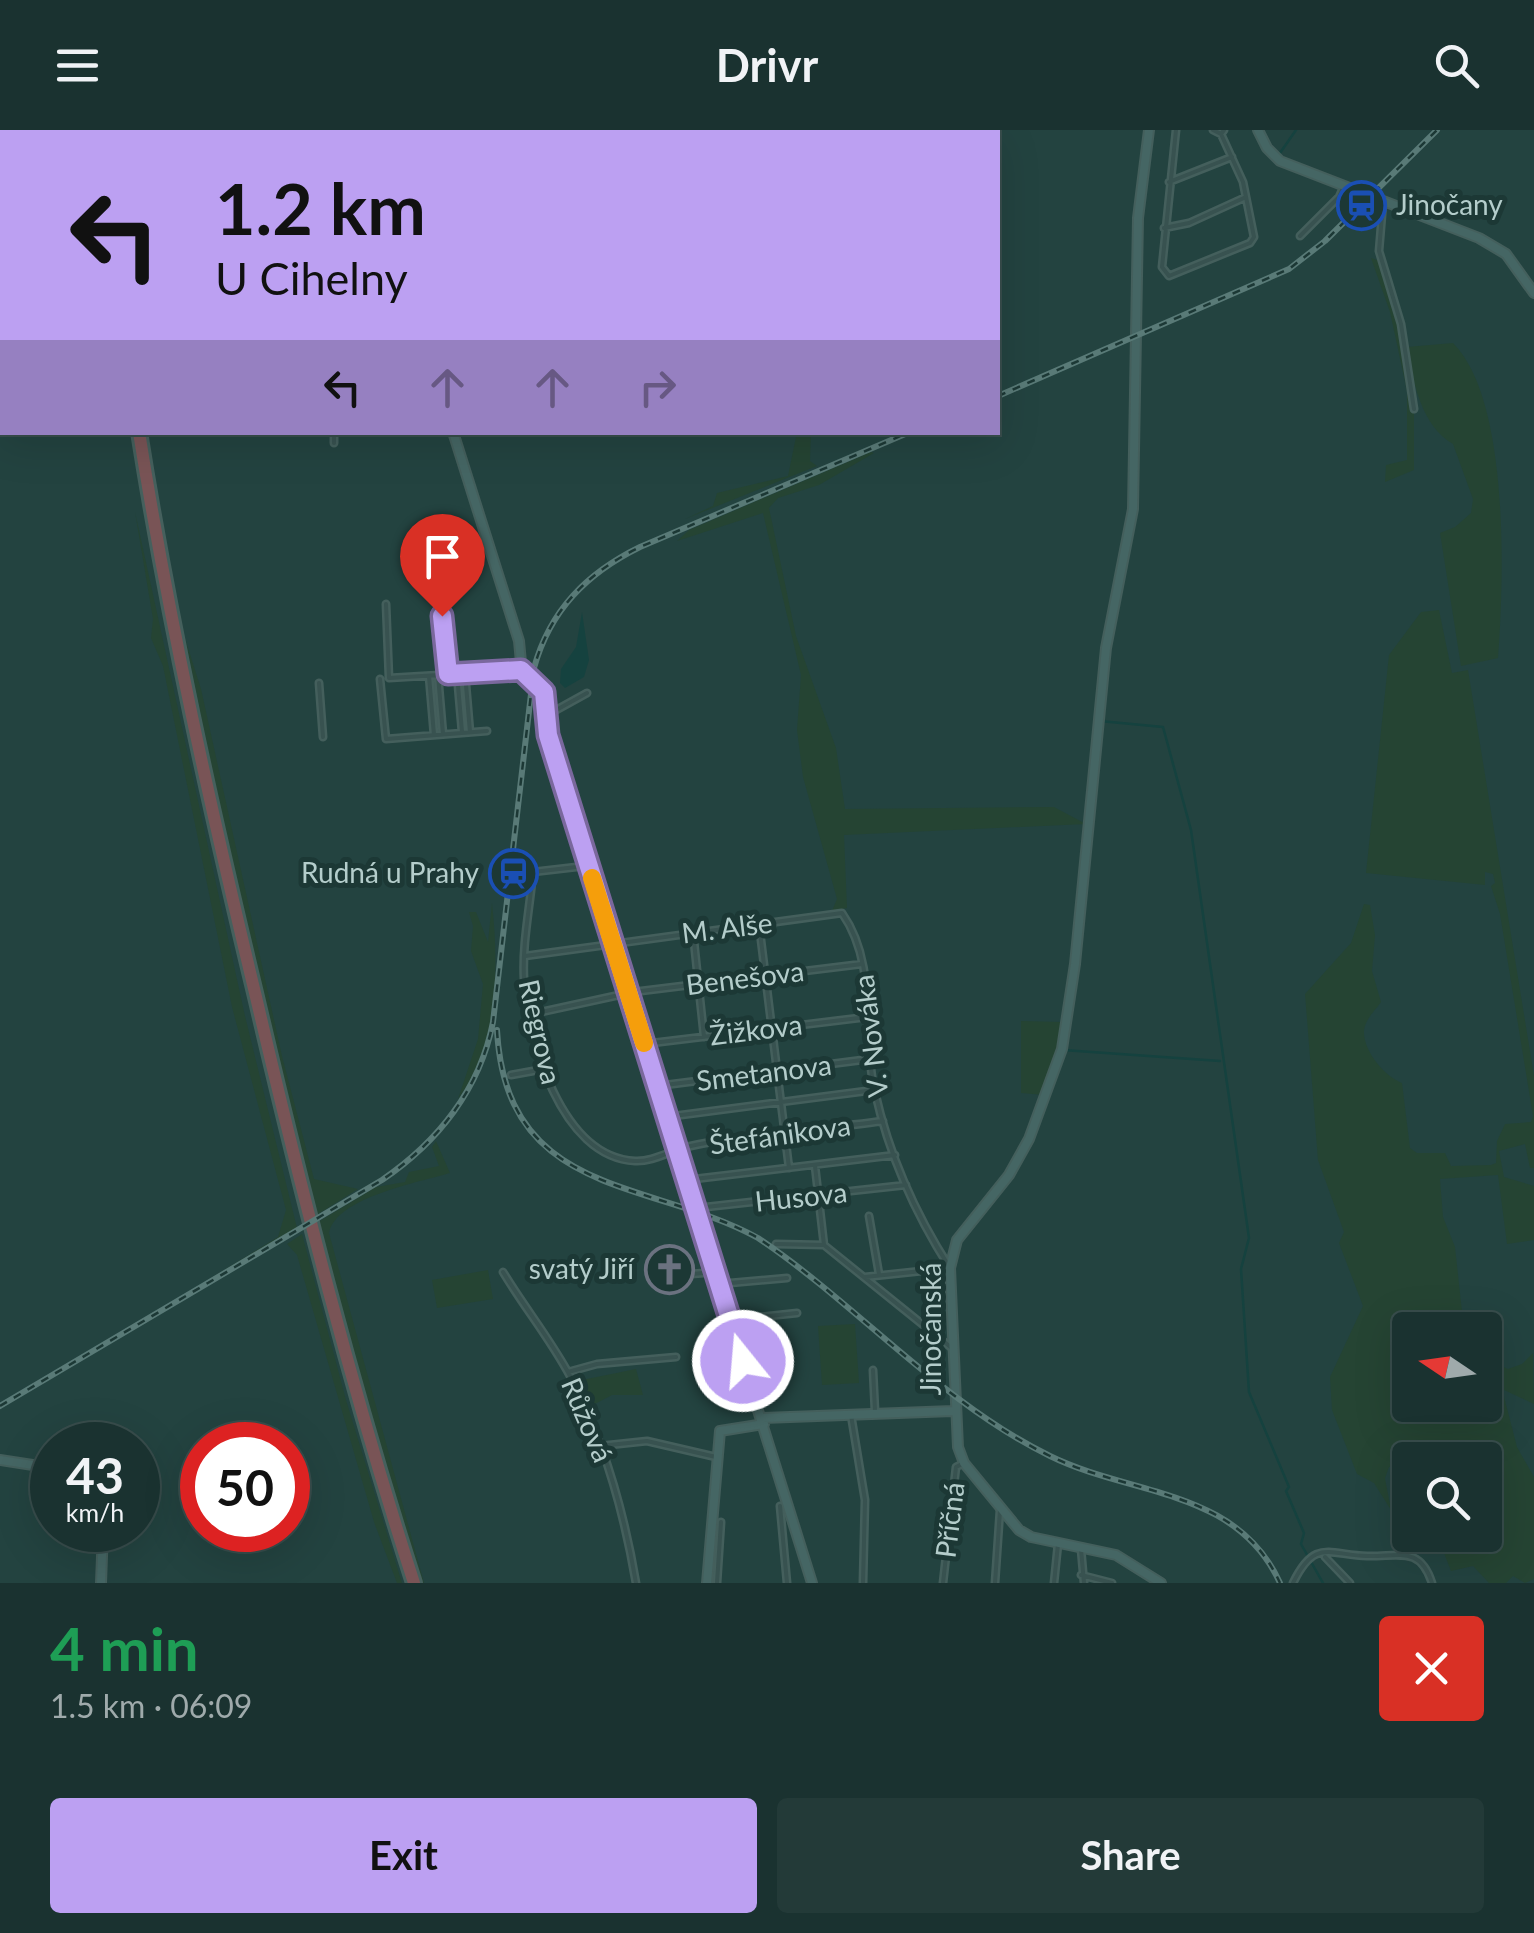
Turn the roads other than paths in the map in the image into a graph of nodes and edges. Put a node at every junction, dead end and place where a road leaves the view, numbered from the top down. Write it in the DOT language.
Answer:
graph roads {
  1 [pos="1149,130"];
  2 [pos="1176,130"];
  3 [pos="1213,130"];
  4 [pos="1258,130"];
  5 [pos="1222,132"];
  6 [pos="1232,156"];
  7 [pos="1169,182"];
  8 [pos="1344,184"];
  9 [pos="1246,196"];
  10 [pos="1385,198"];
  11 [pos="1164,228"];
  12 [pos="1300,236"];
  13 [pos="1534,292"];
  14 [pos="1414,409"];
  15 [pos="136,435"];
  16 [pos="136,435"];
  17 [pos="334,435"];
  18 [pos="455,435"];
  19 [pos="334,444"];
  20 [pos="386,604"];
  21 [pos="442,616"];
  22 [pos="521,670"];
  23 [pos="464,673"];
  24 [pos="448,674"];
  25 [pos="457,674"];
  26 [pos="438,675"];
  27 [pos="429,676"];
  28 [pos="380,679"];
  29 [pos="320,683"];
  30 [pos="587,693"];
  31 [pos="545,714"];
  32 [pos="487,730"];
  33 [pos="462,732"];
  34 [pos="470,732"];
  35 [pos="443,734"];
  36 [pos="434,735"];
  37 [pos="324,737"];
  38 [pos="588,866"];
  39 [pos="842,913"];
  40 [pos="758,924"];
  41 [pos="693,932"];
  42 [pos="612,943"];
  43 [pos="525,956"];
  44 [pos="862,964"];
  45 [pos="766,976"];
  46 [pos="698,985"];
  47 [pos="628,995"];
  48 [pos="532,1014"];
  49 [pos="869,1017"];
  50 [pos="771,1028"];
  51 [pos="704,1037"];
  52 [pos="644,1044"];
  53 [pos="870,1059"];
  54 [pos="544,1069"];
  55 [pos="777,1071"];
  56 [pos="511,1075"];
  57 [pos="657,1086"];
  58 [pos="874,1090"];
  59 [pos="782,1103"];
  60 [pos="666,1117"];
  61 [pos="883,1121"];
  62 [pos="785,1134"];
  63 [pos="677,1150"];
  64 [pos="895,1154"];
  65 [pos="814,1166"];
  66 [pos="789,1168"];
  67 [pos="686,1180"];
  68 [pos="906,1185"];
  69 [pos="818,1196"];
  70 [pos="696,1208"];
  71 [pos="869,1216"];
  72 [pos="776,1244"];
  73 [pos="824,1244"];
  74 [pos="950,1268"];
  75 [pos="502,1272"];
  76 [pos="715,1272"];
  77 [pos="692,1274"];
  78 [pos="879,1274"];
  79 [pos="865,1277"];
  80 [pos="788,1278"];
  81 [pos="719,1284"];
  82 [pos="797,1313"];
  83 [pos="730,1320"];
  84 [pos="953,1349"];
  85 [pos="676,1357"];
  86 [pos="873,1370"];
  87 [pos="568,1372"];
  88 [pos="953,1411"];
  89 [pos="875,1414"];
  90 [pos="851,1415"];
  91 [pos="759,1422"];
  92 [pos="600,1446"];
  93 [pos="716,1457"];
  94 [pos="0,1460"];
  95 [pos="964,1462"];
  96 [pos="30,1465"];
  97 [pos="780,1506"];
  98 [pos="1000,1510"];
  99 [pos="785,1514"];
  100 [pos="721,1522"];
  101 [pos="1058,1544"];
  102 [pos="1081,1548"];
  103 [pos="708,1550"];
  104 [pos="719,1551"];
  105 [pos="103,1552"];
  106 [pos="1326,1557"];
  107 [pos="1081,1575"];
  108 [pos="102,1583"];
  109 [pos="406,1583"];
  110 [pos="414,1583"];
  111 [pos="636,1583"];
  112 [pos="707,1583"];
  113 [pos="718,1583"];
  114 [pos="787,1583"];
  115 [pos="812,1583"];
  116 [pos="863,1583"];
  117 [pos="943,1583"];
  118 [pos="995,1583"];
  119 [pos="1054,1583"];
  120 [pos="1084,1583"];
  121 [pos="1112,1583"];
  122 [pos="1161,1583"];
  123 [pos="1293,1583"];
  124 [pos="1350,1583"];
  125 [pos="1432,1583"];
  1 -- 74 [label="street, Jinočanská"];
  2 -- 7 [label="street"];
  3 -- 5 [label="street"];
  4 -- 8 [label="street"];
  5 -- 6 [label="street"];
  6 -- 7 [label="street"];
  6 -- 9 [label="street"];
  7 -- 11 [label="street"];
  8 -- 10 [label="street"];
  8 -- 12 [label="street"];
  9 -- 11 [label="street"];
  9 -- 11 [label="street"];
  10 -- 13 [label="street"];
  10 -- 14 [label="street"];
  15 -- 109 [label="highway"];
  16 -- 110 [label="highway"];
  17 -- 19 [label="street"];
  18 -- 22 [label="street"];
  20 -- 27 [label="street"];
  21 -- 24 [label="street"];
  22 -- 23 [label="street"];
  22 -- 31 [label="street"];
  23 -- 25 [label="street"];
  23 -- 34 [label="street"];
  24 -- 25 [label="street"];
  24 -- 26 [label="street"];
  25 -- 33 [label="street"];
  26 -- 27 [label="street"];
  26 -- 35 [label="street"];
  27 -- 36 [label="street"];
  28 -- 36 [label="street"];
  29 -- 37 [label="street"];
  30 -- 31 [label="street"];
  31 -- 38 [label="street"];
  32 -- 34 [label="street"];
  33 -- 34 [label="street"];
  33 -- 35 [label="street"];
  35 -- 36 [label="street"];
  38 -- 42 [label="street"];
  38 -- 43 [label="street, Riegrova"];
  39 -- 40 [label="street, M. Alše"];
  39 -- 44 [label="street, V. Nováka"];
  40 -- 41 [label="street, M. Alše"];
  40 -- 45 [label="street"];
  41 -- 42 [label="street, M. Alše"];
  41 -- 46 [label="street"];
  42 -- 43 [label="street, M. Alše"];
  42 -- 47 [label="street"];
  43 -- 48 [label="street, Riegrova"];
  44 -- 45 [label="street, Benešova"];
  44 -- 49 [label="street, V. Nováka"];
  45 -- 46 [label="street, Benešova"];
  45 -- 50 [label="street"];
  46 -- 47 [label="street, Benešova"];
  46 -- 51 [label="street"];
  47 -- 48 [label="street, Benešova"];
  47 -- 52 [label="street"];
  48 -- 54 [label="street, Riegrova"];
  49 -- 50 [label="street, Žižkova"];
  49 -- 53 [label="street, V. Nováka"];
  50 -- 51 [label="street, Žižkova"];
  50 -- 55 [label="street"];
  51 -- 52 [label="street, Žižkova"];
  52 -- 57 [label="street"];
  53 -- 55 [label="street, Smetanova"];
  53 -- 58 [label="street, V. Nováka"];
  54 -- 56 [label="street"];
  54 -- 63 [label="street, Riegrova"];
  55 -- 57 [label="street, Smetanova"];
  55 -- 59 [label="street"];
  57 -- 60 [label="street"];
  58 -- 59 [label="street"];
  58 -- 61 [label="street, V. Nováka"];
  59 -- 60 [label="street"];
  59 -- 62 [label="street"];
  60 -- 63 [label="street"];
  61 -- 62 [label="street, Štefánikova"];
  61 -- 64 [label="street, V. Nováka"];
  62 -- 63 [label="street, Štefánikova"];
  62 -- 66 [label="street"];
  63 -- 67 [label="street"];
  64 -- 65 [label="street"];
  64 -- 68 [label="street, V. Nováka"];
  65 -- 66 [label="street"];
  65 -- 69 [label="street"];
  66 -- 67 [label="street"];
  67 -- 70 [label="street"];
  68 -- 69 [label="street, Husova"];
  68 -- 74 [label="street, V. Nováka"];
  69 -- 70 [label="street, Husova"];
  69 -- 73 [label="street"];
  70 -- 76 [label="street"];
  71 -- 78 [label="street"];
  72 -- 73 [label="street"];
  73 -- 79 [label="street"];
  74 -- 78 [label="street"];
  74 -- 84 [label="street, Jinočanská"];
  75 -- 87 [label="street, Růžová"];
  76 -- 77 [label="street"];
  76 -- 81 [label="street"];
  78 -- 79 [label="street"];
  79 -- 84 [label="street"];
  80 -- 81 [label="street"];
  81 -- 83 [label="street"];
  82 -- 83 [label="street"];
  83 -- 91 [label="street"];
  84 -- 88 [label="street, Jinočanská"];
  85 -- 87 [label="street"];
  86 -- 89 [label="street"];
  87 -- 92 [label="street, Růžová"];
  88 -- 89 [label="street"];
  88 -- 95 [label="street, Jinočanská"];
  89 -- 90 [label="street"];
  90 -- 91 [label="street"];
  90 -- 116 [label="street"];
  91 -- 93 [label="street"];
  91 -- 99 [label="street"];
  92 -- 93 [label="street"];
  92 -- 111 [label="street, Růžová"];
  93 -- 103 [label="street"];
  94 -- 96 [label="street"];
  95 -- 98 [label="street"];
  95 -- 117 [label="street, Příčná"];
  97 -- 99 [label="street"];
  98 -- 101 [label="street"];
  98 -- 118 [label="street"];
  99 -- 114 [label="street"];
  99 -- 115 [label="street"];
  100 -- 104 [label="street"];
  101 -- 102 [label="street"];
  101 -- 119 [label="street"];
  102 -- 107 [label="street"];
  102 -- 122 [label="street"];
  103 -- 104 [label="street"];
  103 -- 112 [label="street"];
  104 -- 113 [label="street"];
  105 -- 108 [label="street"];
  106 -- 124 [label="street"];
  107 -- 120 [label="street"];
  107 -- 121 [label="street"];
  123 -- 125 [label="street"];
}
